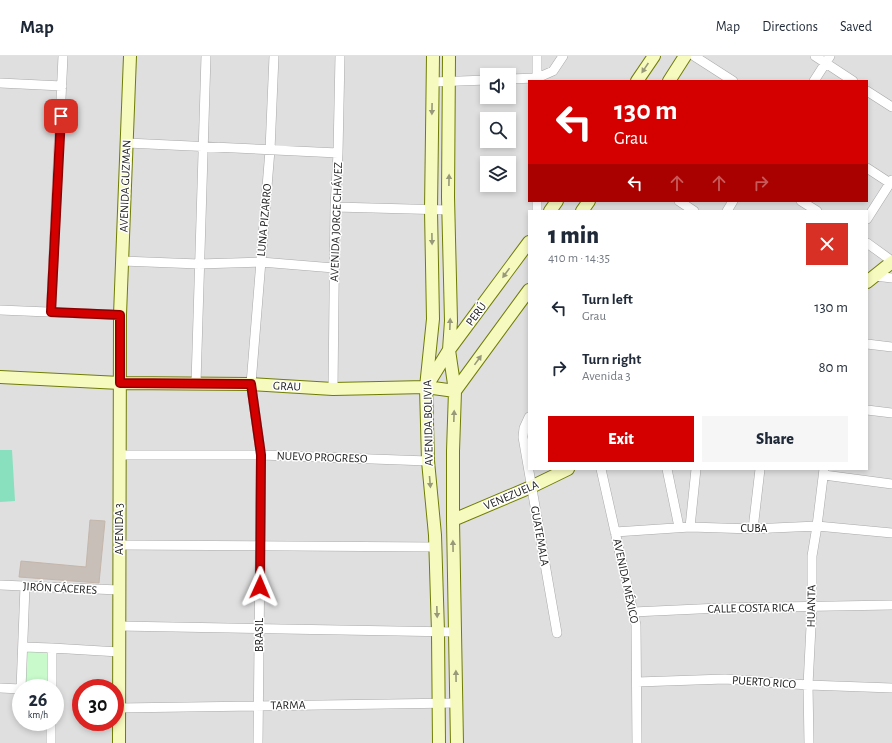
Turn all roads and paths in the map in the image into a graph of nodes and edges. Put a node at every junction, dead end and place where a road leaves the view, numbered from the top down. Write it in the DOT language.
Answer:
graph roads {
  1 [pos="63,56"];
  2 [pos="130,56"];
  3 [pos="206,56"];
  4 [pos="274,56"];
  5 [pos="340,56"];
  6 [pos="433,56"];
  7 [pos="449,56"];
  8 [pos="537,56"];
  9 [pos="563,56"];
  10 [pos="654,56"];
  11 [pos="686,56"];
  12 [pos="694,56"];
  13 [pos="815,56"];
  14 [pos="828,60"];
  15 [pos="516,79"];
  16 [pos="537,79"];
  17 [pos="480,80"];
  18 [pos="638,80"];
  19 [pos="670,80"];
  20 [pos="731,80"];
  21 [pos="815,80"];
  22 [pos="852,80"];
  23 [pos="449,81"];
  24 [pos="433,82"];
  25 [pos="0,83"];
  26 [pos="62,86"];
  27 [pos="868,92"];
  28 [pos="892,107"];
  29 [pos="127,143"];
  30 [pos="203,146"];
  31 [pos="270,150"];
  32 [pos="338,153"];
  33 [pos="868,169"];
  34 [pos="891,182"];
  35 [pos="680,202"];
  36 [pos="803,202"];
  37 [pos="335,207"];
  38 [pos="431,210"];
  39 [pos="448,210"];
  40 [pos="692,210"];
  41 [pos="815,210"];
  42 [pos="868,217"];
  43 [pos="528,243"];
  44 [pos="868,244"];
  45 [pos="122,261"];
  46 [pos="261,262"];
  47 [pos="892,262"];
  48 [pos="199,264"];
  49 [pos="334,268"];
  50 [pos="892,278"];
  51 [pos="871,279"];
  52 [pos="528,291"];
  53 [pos="0,310"];
  54 [pos="51,312"];
  55 [pos="120,315"];
  56 [pos="868,344"];
  57 [pos="892,347"];
  58 [pos="449,350"];
  59 [pos="0,377"];
  60 [pos="120,383"];
  61 [pos="196,383"];
  62 [pos="251,384"];
  63 [pos="426,387"];
  64 [pos="333,389"];
  65 [pos="455,391"];
  66 [pos="868,410"];
  67 [pos="892,413"];
  68 [pos="528,419"];
  69 [pos="120,455"];
  70 [pos="261,455"];
  71 [pos="428,461"];
  72 [pos="528,468"];
  73 [pos="528,470"];
  74 [pos="564,470"];
  75 [pos="601,470"];
  76 [pos="667,470"];
  77 [pos="696,470"];
  78 [pos="760,470"];
  79 [pos="824,472"];
  80 [pos="892,484"];
  81 [pos="531,487"];
  82 [pos="453,520"];
  83 [pos="817,526"];
  84 [pos="679,527"];
  85 [pos="690,527"];
  86 [pos="753,529"];
  87 [pos="615,532"];
  88 [pos="892,533"];
  89 [pos="119,545"];
  90 [pos="260,546"];
  91 [pos="435,547"];
  92 [pos="0,585"];
  93 [pos="25,586"];
  94 [pos="119,590"];
  95 [pos="892,605"];
  96 [pos="812,607"];
  97 [pos="633,612"];
  98 [pos="119,626"];
  99 [pos="259,629"];
  100 [pos="438,632"];
  101 [pos="455,632"];
  102 [pos="557,632"];
  103 [pos="23,647"];
  104 [pos="52,648"];
  105 [pos="119,652"];
  106 [pos="21,679"];
  107 [pos="52,679"];
  108 [pos="119,679"];
  109 [pos="637,682"];
  110 [pos="808,685"];
  111 [pos="0,688"];
  112 [pos="892,688"];
  113 [pos="12,689"];
  114 [pos="438,703"];
  115 [pos="456,703"];
  116 [pos="259,705"];
  117 [pos="124,708"];
  118 [pos="51,731"];
  119 [pos="119,731"];
  120 [pos="51,743"];
  121 [pos="119,743"];
  122 [pos="258,743"];
  123 [pos="439,743"];
  124 [pos="457,743"];
  125 [pos="637,743"];
  126 [pos="809,743"];
  1 -- 26 [label="street"];
  2 -- 29 [label="street, AVENIDA GUZMAN"];
  3 -- 30 [label="street"];
  4 -- 31 [label="street, LUNA PIZARRO"];
  5 -- 32 [label="street, AVENIDA JORGE CHÁVEZ"];
  6 -- 24 [label="street, AVENIDA BOLIVIA"];
  7 -- 23 [label="street, AVENIDA BOLIVIA"];
  8 -- 16 [label="street"];
  9 -- 16 [label="street"];
  10 -- 18 [label="street, one-way"];
  11 -- 19 [label="street"];
  12 -- 20 [label="street"];
  13 -- 14 [label="street"];
  14 -- 21 [label="street"];
  14 -- 22 [label="street"];
  15 -- 16 [label="street"];
  17 -- 23 [label="street"];
  23 -- 24 [label="street"];
  39 -- 23 [label="street, AVENIDA BOLIVIA, one-way"];
  24 -- 38 [label="street, AVENIDA BOLIVIA, one-way"];
  25 -- 26 [label="street"];
  26 -- 54 [label="street"];
  27 -- 28 [label="street"];
  29 -- 30 [label="street"];
  29 -- 45 [label="street, AVENIDA GUZMAN"];
  30 -- 31 [label="street"];
  30 -- 48 [label="street"];
  31 -- 32 [label="street"];
  31 -- 46 [label="street, LUNA PIZARRO"];
  32 -- 37 [label="street, AVENIDA JORGE CHÁVEZ"];
  33 -- 34 [label="street"];
  34 -- 42 [label="street"];
  35 -- 40 [label="street"];
  36 -- 41 [label="street"];
  37 -- 38 [label="street"];
  37 -- 49 [label="street, AVENIDA JORGE CHÁVEZ"];
  38 -- 39 [label="street"];
  38 -- 63 [label="street, AVENIDA BOLIVIA, one-way"];
  58 -- 39 [label="street, AVENIDA BOLIVIA, one-way"];
  43 -- 58 [label="street, PERÚ, one-way"];
  44 -- 47 [label="street"];
  45 -- 48 [label="street"];
  45 -- 55 [label="street, AVENIDA GUZMAN"];
  46 -- 48 [label="street"];
  46 -- 49 [label="street"];
  46 -- 62 [label="street, LUNA PIZARRO"];
  47 -- 51 [label="street"];
  48 -- 61 [label="street"];
  49 -- 64 [label="street, AVENIDA JORGE CHÁVEZ"];
  50 -- 51 [label="street"];
  65 -- 52 [label="street, one-way"];
  53 -- 54 [label="street"];
  54 -- 55 [label="street"];
  55 -- 60 [label="street, AVENIDA 3"];
  56 -- 57 [label="street"];
  58 -- 63 [label="street, PERÚ"];
  58 -- 65 [label="street, AVENIDA BOLIVIA"];
  59 -- 60 [label="street, GRAU"];
  60 -- 61 [label="street, GRAU"];
  60 -- 69 [label="street, AVENIDA 3"];
  61 -- 62 [label="street, GRAU"];
  62 -- 64 [label="street, GRAU"];
  62 -- 70 [label="street, BRASIL"];
  63 -- 64 [label="street, GRAU"];
  63 -- 65 [label="street, GRAU"];
  63 -- 71 [label="street, AVENIDA BOLIVIA"];
  82 -- 65 [label="street, AVENIDA BOLIVIA, one-way"];
  66 -- 67 [label="street"];
  68 -- 72 [label="street, GUATEMALA"];
  69 -- 70 [label="street, NUEVO PROGRESO"];
  69 -- 89 [label="street, AVENIDA 3"];
  70 -- 71 [label="street, NUEVO PROGRESO"];
  70 -- 90 [label="street, BRASIL"];
  71 -- 91 [label="street, AVENIDA BOLIVIA, one-way"];
  73 -- 81 [label="street, GUATEMALA"];
  74 -- 81 [label="street, VENEZUELA"];
  75 -- 87 [label="street, AVENIDA MÉXICO"];
  76 -- 84 [label="street"];
  77 -- 85 [label="street"];
  78 -- 86 [label="street"];
  79 -- 80 [label="street"];
  79 -- 83 [label="street, HUANTA"];
  81 -- 82 [label="street, VENEZUELA"];
  81 -- 102 [label="street, GUATEMALA"];
  101 -- 82 [label="street, AVENIDA BOLIVIA, one-way"];
  83 -- 86 [label="street, CUBA"];
  83 -- 88 [label="street, CUBA"];
  83 -- 96 [label="street, HUANTA"];
  84 -- 85 [label="street, CUBA"];
  84 -- 87 [label="street, CUBA"];
  85 -- 86 [label="street, CUBA"];
  87 -- 97 [label="street, AVENIDA MÉXICO"];
  89 -- 90 [label="street"];
  89 -- 94 [label="street, AVENIDA 3"];
  90 -- 91 [label="street"];
  90 -- 99 [label="street, BRASIL"];
  91 -- 100 [label="street, AVENIDA BOLIVIA, one-way"];
  92 -- 93 [label="street, JIRÓN CÁCERES"];
  93 -- 94 [label="street, JIRÓN CÁCERES"];
  93 -- 103 [label="street"];
  94 -- 98 [label="street, AVENIDA 3"];
  95 -- 96 [label="street, CALLE COSTA RICA"];
  96 -- 97 [label="street, CALLE COSTA RICA"];
  96 -- 110 [label="street, HUANTA"];
  97 -- 109 [label="street, AVENIDA MÉXICO"];
  98 -- 99 [label="street"];
  98 -- 105 [label="street, AVENIDA 3"];
  99 -- 100 [label="street"];
  99 -- 116 [label="street, BRASIL"];
  100 -- 101 [label="street"];
  100 -- 114 [label="street, AVENIDA BOLIVIA"];
  115 -- 101 [label="street, AVENIDA BOLIVIA, one-way"];
  103 -- 104 [label="street"];
  103 -- 106 [label="street"];
  104 -- 105 [label="street"];
  104 -- 107 [label="street"];
  105 -- 108 [label="street, AVENIDA 3"];
  109 -- 110 [label="street, PUERTO RICO"];
  109 -- 125 [label="street, AVENIDA MÉXICO"];
  110 -- 112 [label="street, PUERTO RICO"];
  110 -- 126 [label="street, HUANTA"];
  111 -- 113 [label="street"];
  114 -- 115 [label="street, TARMA"];
  114 -- 116 [label="street, TARMA"];
  114 -- 123 [label="street, AVENIDA BOLIVIA"];
  115 -- 124 [label="street, AVENIDA BOLIVIA"];
  116 -- 117 [label="street, TARMA"];
  116 -- 122 [label="street, BRASIL"];
  118 -- 120 [label="street"];
  119 -- 121 [label="street, AVENIDA 3"];
}
